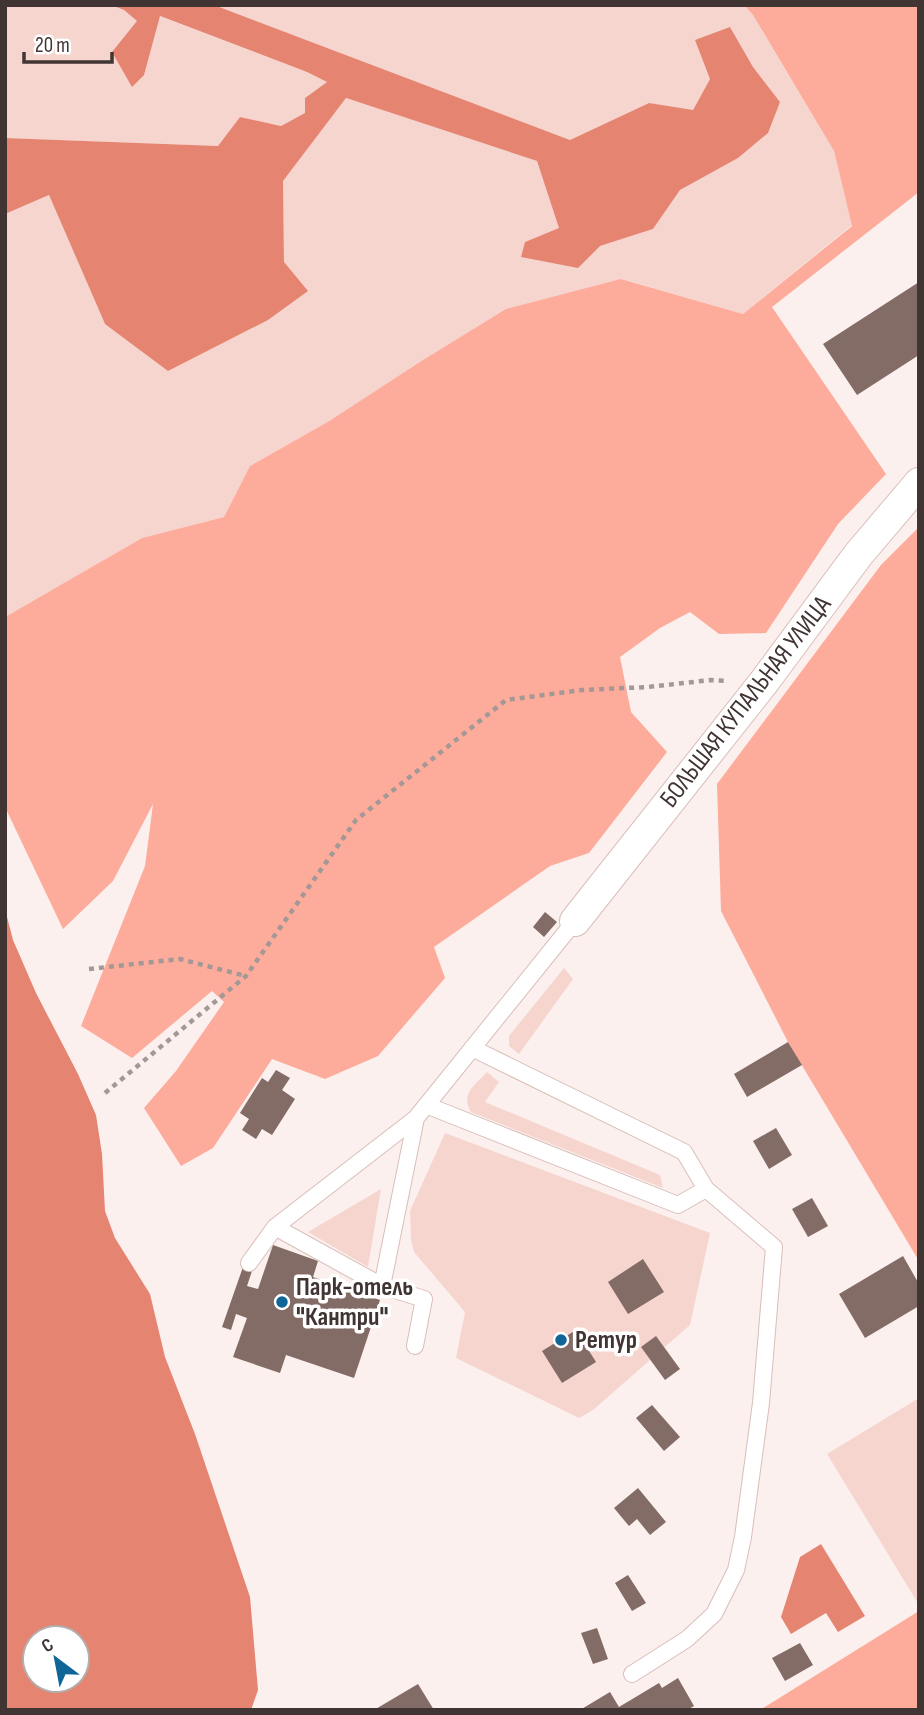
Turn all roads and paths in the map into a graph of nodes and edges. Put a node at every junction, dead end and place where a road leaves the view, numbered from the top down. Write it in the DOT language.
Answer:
graph roads {
  1 [pos="919,483"];
  2 [pos="764,682"];
  3 [pos="575,921"];
  4 [pos="89,969"];
  5 [pos="246,976"];
  6 [pos="472,1048"];
  7 [pos="105,1093"];
  8 [pos="426,1105"];
  9 [pos="416,1118"];
  10 [pos="706,1189"];
  11 [pos="275,1227"];
  12 [pos="248,1263"];
  13 [pos="382,1286"];
  14 [pos="415,1346"];
  15 [pos="632,1674"];
  1 -- 2 [label="street, БОЛЬШАЯ КУПАЛЬНАЯ УЛИЦА"];
  2 -- 3 [label="street, БОЛЬШАЯ КУПАЛЬНАЯ УЛИЦА"];
  2 -- 5 [label="path"];
  3 -- 6 [label="lane"];
  4 -- 5 [label="path"];
  5 -- 7 [label="path"];
  6 -- 8 [label="lane"];
  6 -- 10 [label="lane"];
  8 -- 9 [label="lane"];
  8 -- 10 [label="lane"];
  9 -- 11 [label="lane"];
  9 -- 13 [label="lane"];
  10 -- 15 [label="lane"];
  11 -- 12 [label="lane"];
  11 -- 13 [label="lane"];
  13 -- 14 [label="lane"];
}
